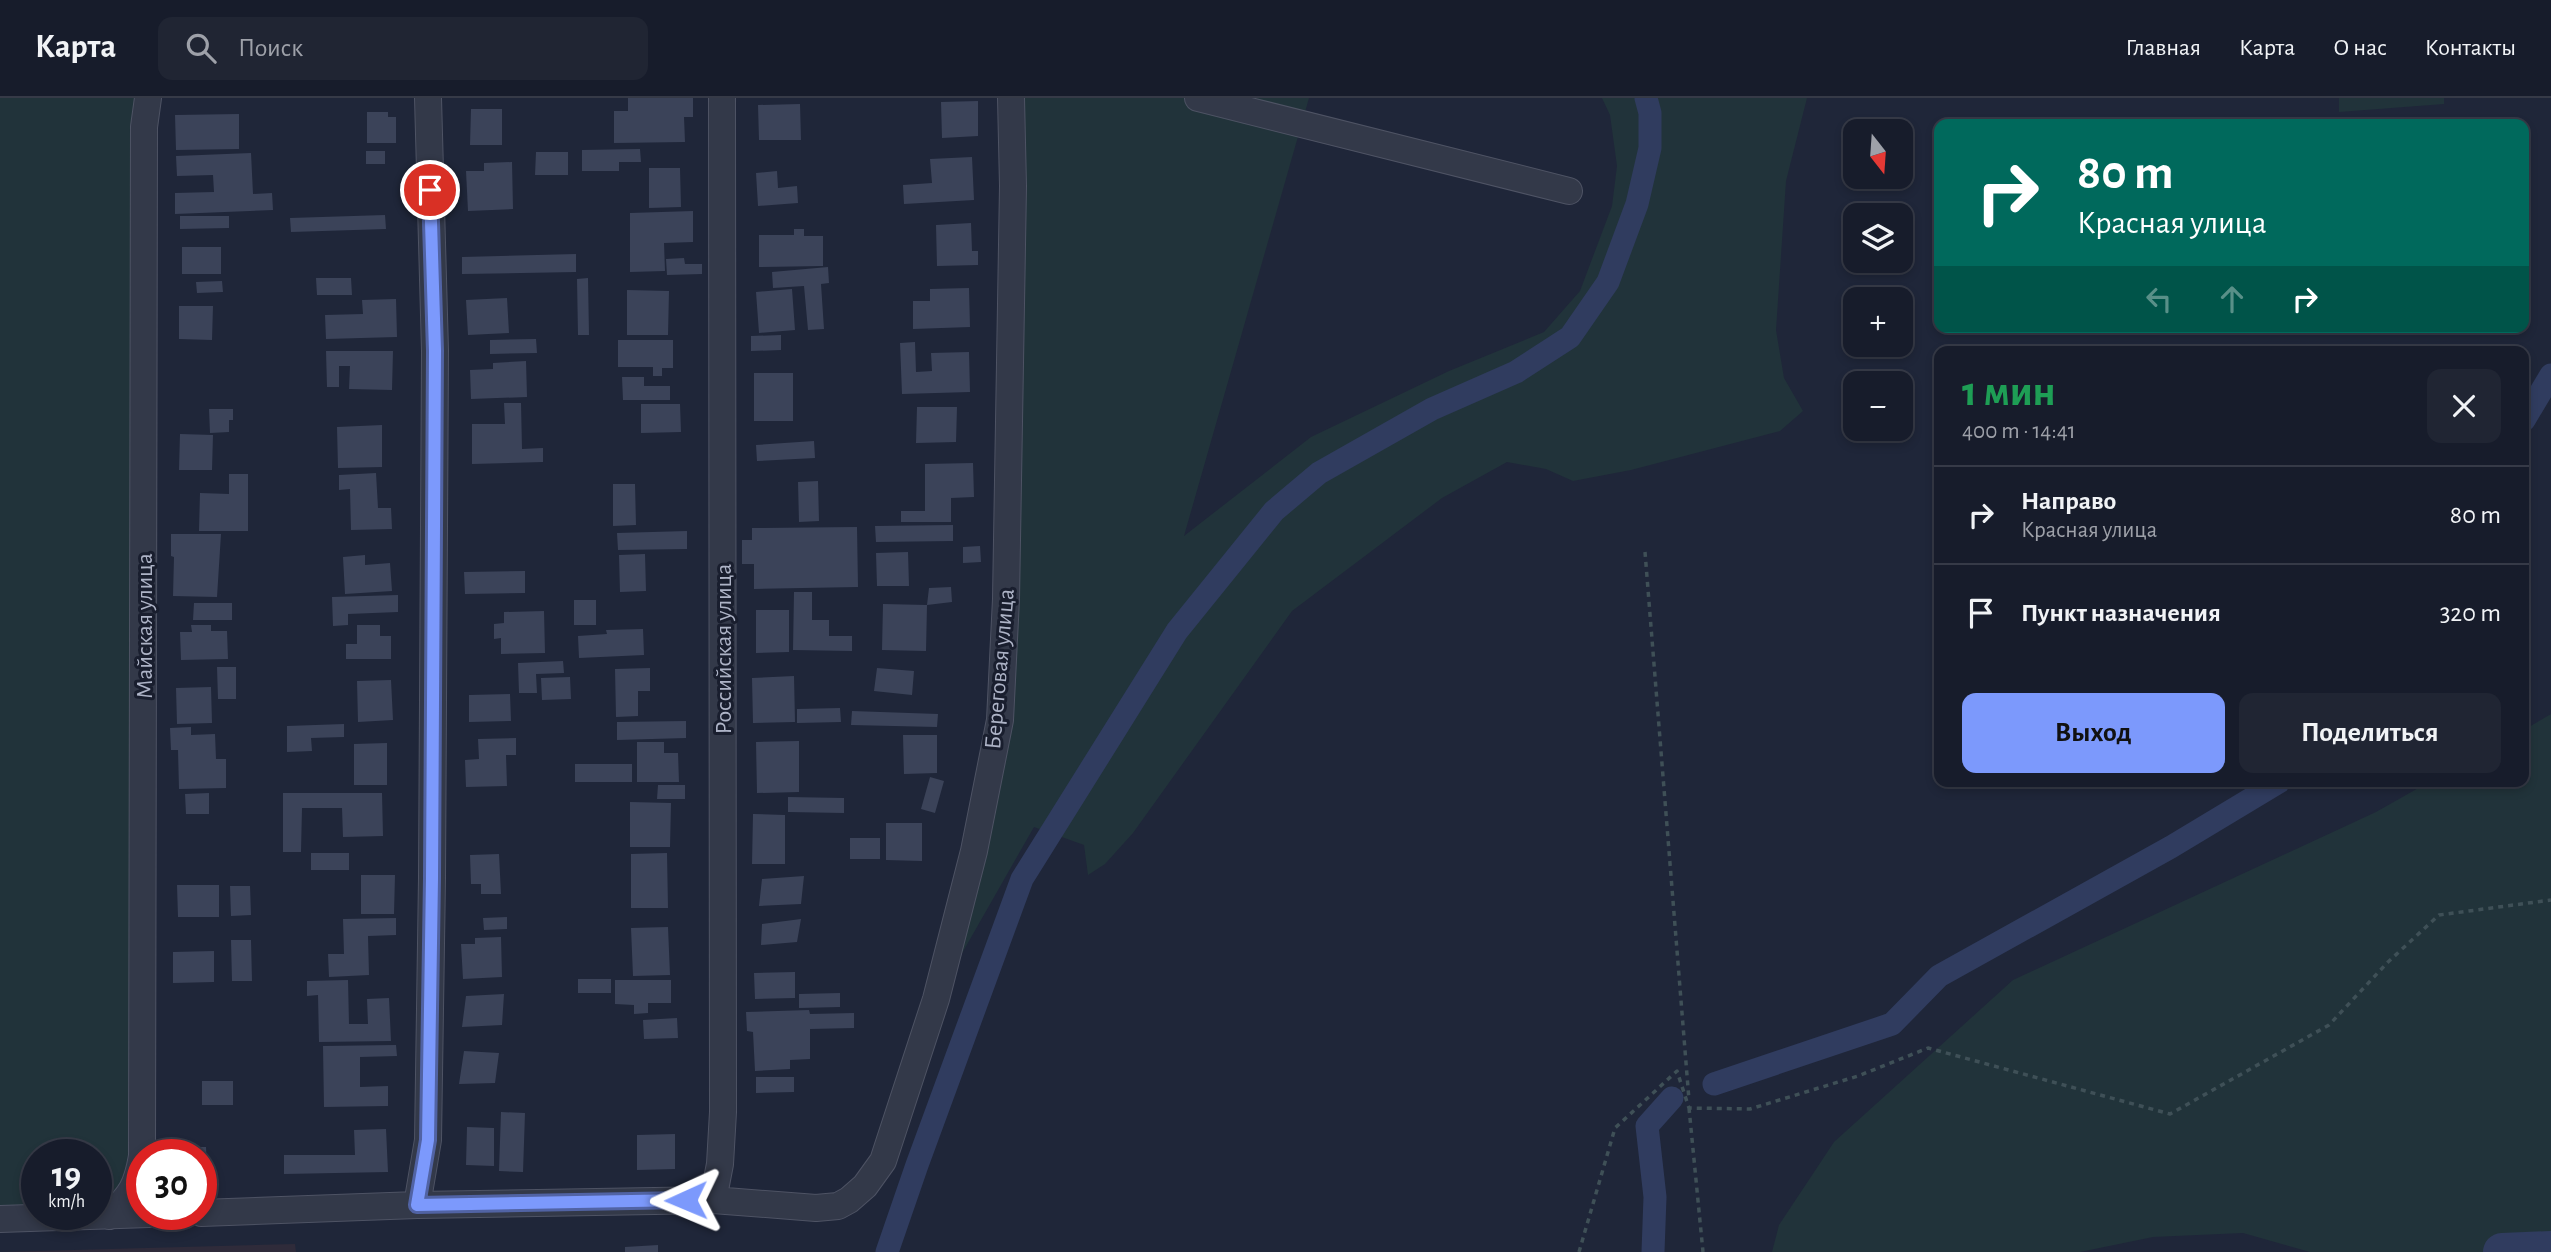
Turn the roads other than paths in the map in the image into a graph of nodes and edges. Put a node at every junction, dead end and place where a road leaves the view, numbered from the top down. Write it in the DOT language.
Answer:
graph roads {
  1 [pos="148,98"];
  2 [pos="428,98"];
  3 [pos="722,98"];
  4 [pos="1011,98"];
  5 [pos="1198,98"];
  6 [pos="1569,191"];
  7 [pos="142,1139"];
  8 [pos="126,1200"];
  9 [pos="713,1200"];
  10 [pos="417,1205"];
  11 [pos="217,1212"];
  12 [pos="112,1213"];
  13 [pos="21,1218"];
  14 [pos="0,1219"];
  1 -- 7 [label="street, Майская улица"];
  2 -- 10 [label="street"];
  3 -- 9 [label="street, Российская улица"];
  4 -- 9 [label="street, Береговая улица"];
  5 -- 6 [label="street"];
  8 -- 12 [label="street, Майская улица"];
  9 -- 10 [label="street"];
  10 -- 11 [label="street"];
  13 -- 14 [label="street"];
}
